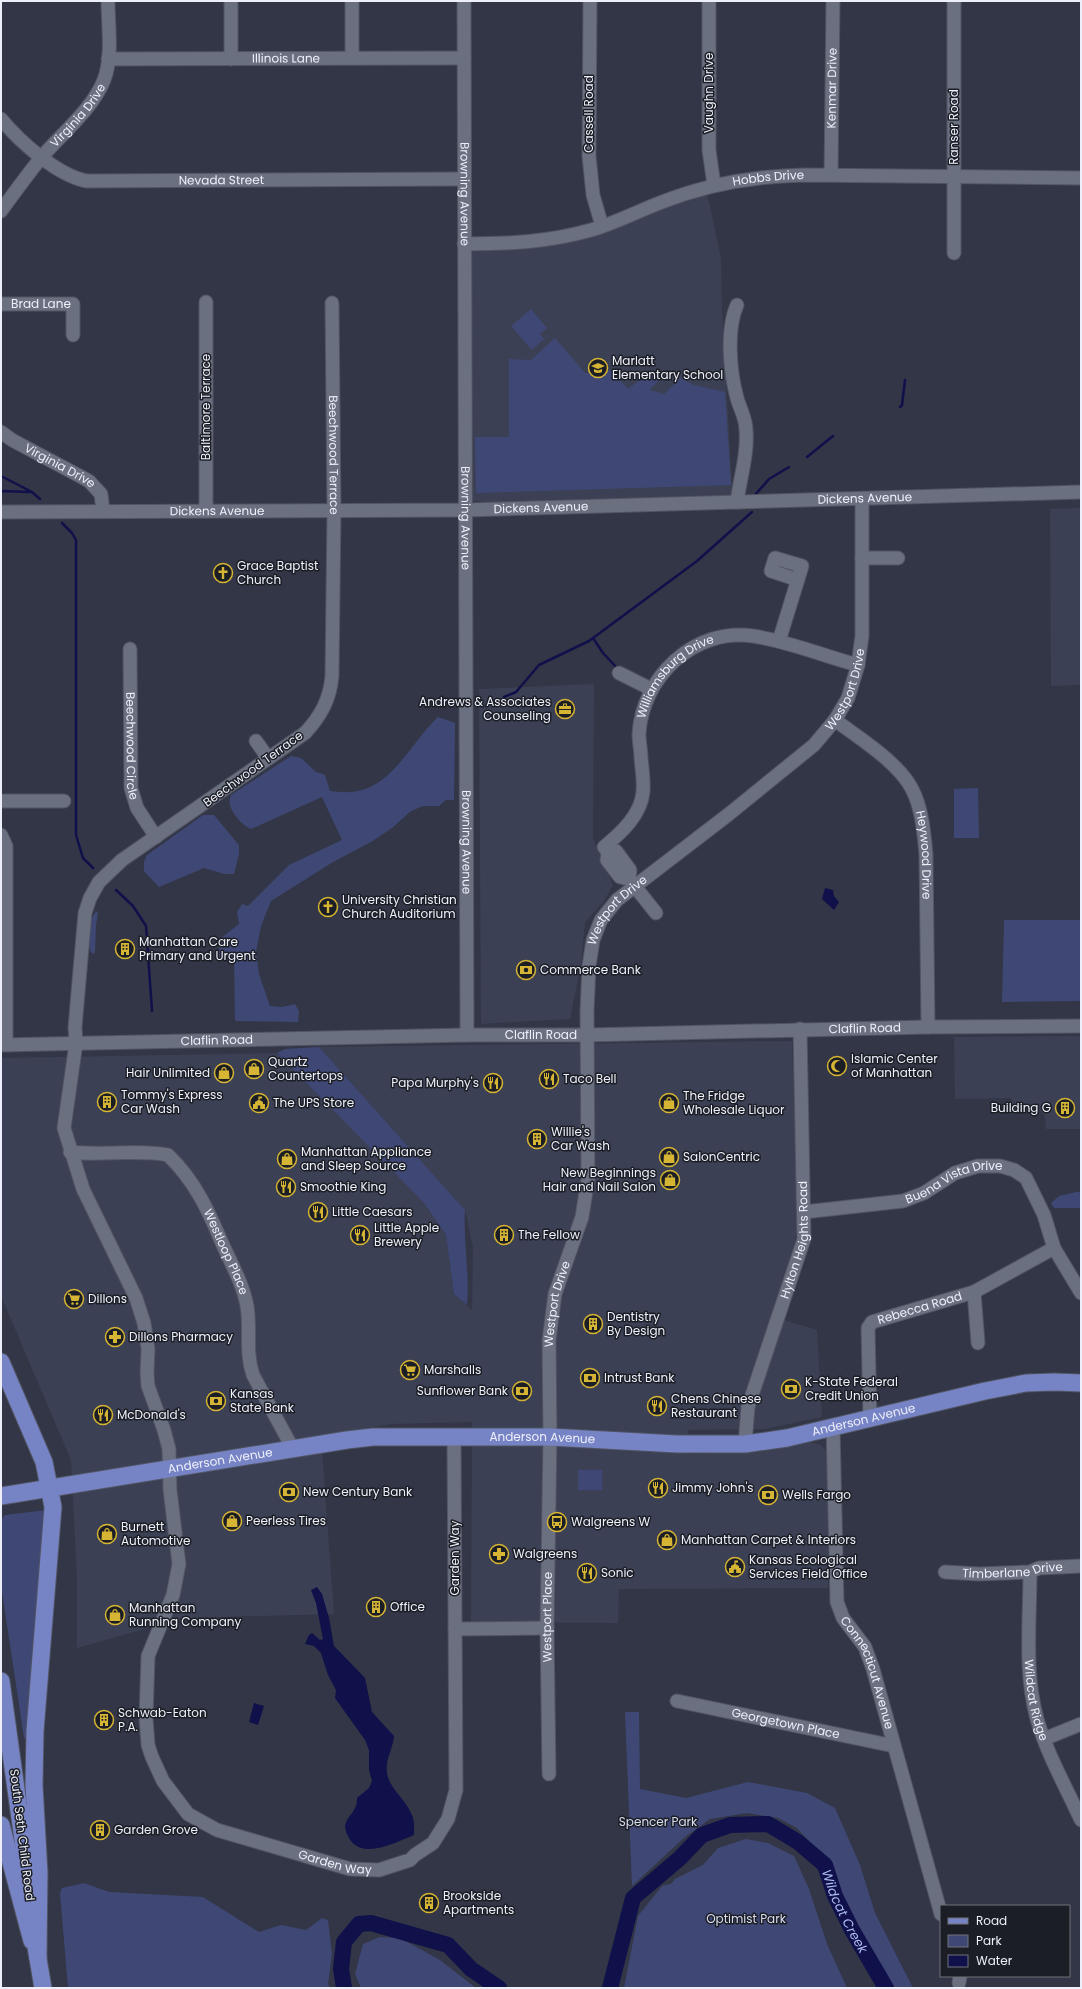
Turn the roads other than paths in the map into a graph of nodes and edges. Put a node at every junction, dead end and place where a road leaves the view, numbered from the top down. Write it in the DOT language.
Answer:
graph roads {
  1 [pos="108,1"];
  2 [pos="231,1"];
  3 [pos="352,1"];
  4 [pos="464,1"];
  5 [pos="590,1"];
  6 [pos="709,1"];
  7 [pos="832,1"];
  8 [pos="954,1"];
  9 [pos="352,58"];
  10 [pos="464,58"];
  11 [pos="108,59"];
  12 [pos="231,59"];
  13 [pos="1,119"];
  14 [pos="42,158"];
  15 [pos="831,175"];
  16 [pos="954,177"];
  17 [pos="1081,178"];
  18 [pos="464,179"];
  19 [pos="714,185"];
  20 [pos="1,211"];
  21 [pos="602,226"];
  22 [pos="464,244"];
  23 [pos="954,253"];
  24 [pos="206,302"];
  25 [pos="332,303"];
  26 [pos="1,304"];
  27 [pos="737,305"];
  28 [pos="73,335"];
  29 [pos="1,432"];
  30 [pos="1081,492"];
  31 [pos="862,499"];
  32 [pos="737,502"];
  33 [pos="465,510"];
  34 [pos="206,511"];
  35 [pos="334,511"];
  36 [pos="1,512"];
  37 [pos="103,512"];
  38 [pos="862,558"];
  39 [pos="898,558"];
  40 [pos="798,580"];
  41 [pos="779,641"];
  42 [pos="130,649"];
  43 [pos="858,666"];
  44 [pos="619,673"];
  45 [pos="651,689"];
  46 [pos="835,720"];
  47 [pos="256,741"];
  48 [pos="268,758"];
  49 [pos="64,801"];
  50 [pos="1,802"];
  51 [pos="1,835"];
  52 [pos="156,837"];
  53 [pos="4,880"];
  54 [pos="632,883"];
  55 [pos="656,913"];
  56 [pos="1081,1026"];
  57 [pos="928,1027"];
  58 [pos="800,1029"];
  59 [pos="588,1035"];
  60 [pos="467,1036"];
  61 [pos="76,1043"];
  62 [pos="4,1044"];
  63 [pos="70,1152"];
  64 [pos="804,1212"];
  65 [pos="1054,1248"];
  66 [pos="974,1292"];
  67 [pos="1081,1293"];
  68 [pos="978,1343"];
  69 [pos="1,1362"];
  70 [pos="1081,1383"];
  71 [pos="870,1418"];
  72 [pos="833,1427"];
  73 [pos="454,1436"];
  74 [pos="550,1437"];
  75 [pos="745,1444"];
  76 [pos="293,1449"];
  77 [pos="169,1470"];
  78 [pos="50,1489"];
  79 [pos="1,1496"];
  80 [pos="1081,1566"];
  81 [pos="945,1572"];
  82 [pos="1030,1572"];
  83 [pos="547,1628"];
  84 [pos="455,1629"];
  85 [pos="1,1682"];
  86 [pos="677,1701"];
  87 [pos="1081,1724"];
  88 [pos="1044,1739"];
  89 [pos="894,1746"];
  90 [pos="549,1774"];
  91 [pos="1081,1820"];
  92 [pos="1,1825"];
  93 [pos="940,1910"];
  94 [pos="38,1958"];
  95 [pos="43,1988"];
  1 -- 11 [label="street, Virginia Drive"];
  2 -- 12 [label="street"];
  3 -- 9 [label="street"];
  4 -- 10 [label="street, Browning Avenue"];
  5 -- 21 [label="street, Cassell Road"];
  6 -- 19 [label="street, Vaughn Drive"];
  7 -- 15 [label="street, Kenmar Drive"];
  8 -- 16 [label="street, Ranser Road"];
  9 -- 10 [label="street, Illinois Lane"];
  9 -- 12 [label="street, Illinois Lane"];
  10 -- 18 [label="street, Browning Avenue"];
  11 -- 12 [label="street, Illinois Lane"];
  11 -- 14 [label="street, Virginia Drive"];
  13 -- 14 [label="street, Nevada Street"];
  14 -- 18 [label="street, Nevada Street"];
  14 -- 20 [label="street, Virginia Drive"];
  15 -- 16 [label="street, Hobbs Drive"];
  15 -- 19 [label="street, Hobbs Drive"];
  16 -- 17 [label="street, Hobbs Drive"];
  16 -- 23 [label="street, Ranser Road"];
  18 -- 22 [label="street, Browning Avenue"];
  19 -- 21 [label="street, Hobbs Drive"];
  21 -- 22 [label="street, Hobbs Drive"];
  22 -- 33 [label="street, Browning Avenue"];
  24 -- 34 [label="street, Baltimore Terrace"];
  25 -- 35 [label="street, Beechwood Terrace"];
  26 -- 28 [label="street, Brad Lane"];
  27 -- 32 [label="street"];
  29 -- 37 [label="street, Virginia Drive"];
  30 -- 31 [label="street, Dickens Avenue"];
  31 -- 32 [label="street, Dickens Avenue"];
  31 -- 38 [label="street, Westport Drive"];
  32 -- 33 [label="street, Dickens Avenue"];
  33 -- 35 [label="street, Dickens Avenue"];
  33 -- 60 [label="street, Browning Avenue"];
  34 -- 35 [label="street, Dickens Avenue"];
  34 -- 37 [label="street, Dickens Avenue"];
  35 -- 48 [label="street, Beechwood Terrace"];
  36 -- 37 [label="street, Dickens Avenue"];
  38 -- 39 [label="street"];
  38 -- 43 [label="street, Westport Drive"];
  40 -- 41 [label="street"];
  41 -- 43 [label="street, Williamsburg Drive"];
  41 -- 45 [label="street, Williamsburg Drive"];
  42 -- 52 [label="street, Beechwood Circle"];
  43 -- 46 [label="street, Westport Drive"];
  44 -- 45 [label="street"];
  45 -- 54 [label="street, Williamsburg Drive"];
  46 -- 54 [label="street, Westport Drive"];
  46 -- 57 [label="street, Heywood Drive"];
  47 -- 48 [label="street"];
  48 -- 52 [label="street, Beechwood Terrace"];
  49 -- 50 [label="street"];
  51 -- 53 [label="street"];
  52 -- 61 [label="street, Beechwood Terrace"];
  53 -- 62 [label="street"];
  54 -- 55 [label="street, Williamsburg Drive"];
  54 -- 59 [label="street, Westport Drive"];
  56 -- 57 [label="street, Claflin Road"];
  57 -- 58 [label="street, Claflin Road"];
  58 -- 59 [label="street, Claflin Road"];
  58 -- 64 [label="street, Hylton Heights Road"];
  59 -- 60 [label="street, Claflin Road"];
  59 -- 74 [label="street, Westport Drive"];
  60 -- 61 [label="street, Claflin Road"];
  61 -- 62 [label="street, Claflin Road"];
  61 -- 63 [label="street"];
  63 -- 76 [label="street, Westloop Place"];
  63 -- 77 [label="street"];
  64 -- 65 [label="street, Buena Vista Drive"];
  64 -- 75 [label="street, Hylton Heights Road"];
  65 -- 66 [label="street, Rebecca Road"];
  65 -- 67 [label="street, Buena Vista Drive"];
  66 -- 68 [label="street"];
  66 -- 71 [label="street, Rebecca Road"];
  69 -- 78 [label="main road"];
  70 -- 71 [label="main road, Anderson Avenue"];
  71 -- 72 [label="main road, Anderson Avenue"];
  72 -- 75 [label="main road, Anderson Avenue"];
  72 -- 89 [label="street, Connecticut Avenue"];
  73 -- 74 [label="main road, Anderson Avenue"];
  73 -- 76 [label="main road, Anderson Avenue"];
  73 -- 84 [label="street, Garden Way"];
  74 -- 75 [label="main road, Anderson Avenue"];
  74 -- 83 [label="street, Westport Place"];
  76 -- 77 [label="main road, Anderson Avenue"];
  77 -- 78 [label="main road, Anderson Avenue"];
  77 -- 84 [label="street, Garden Way"];
  78 -- 79 [label="main road, Anderson Avenue"];
  78 -- 94 [label="main road"];
  80 -- 82 [label="street, Timberlane Drive"];
  81 -- 82 [label="street, Timberlane Drive"];
  82 -- 88 [label="street, Wildcat Ridge"];
  83 -- 84 [label="street"];
  83 -- 90 [label="street, Westport Place"];
  85 -- 94 [label="main road, South Seth Child Road"];
  86 -- 89 [label="street, Georgetown Place"];
  87 -- 88 [label="street"];
  88 -- 91 [label="street, Wildcat Ridge"];
  89 -- 93 [label="street, Connecticut Avenue"];
  92 -- 94 [label="main road"];
  94 -- 95 [label="main road, South Seth Child Road"];
}
